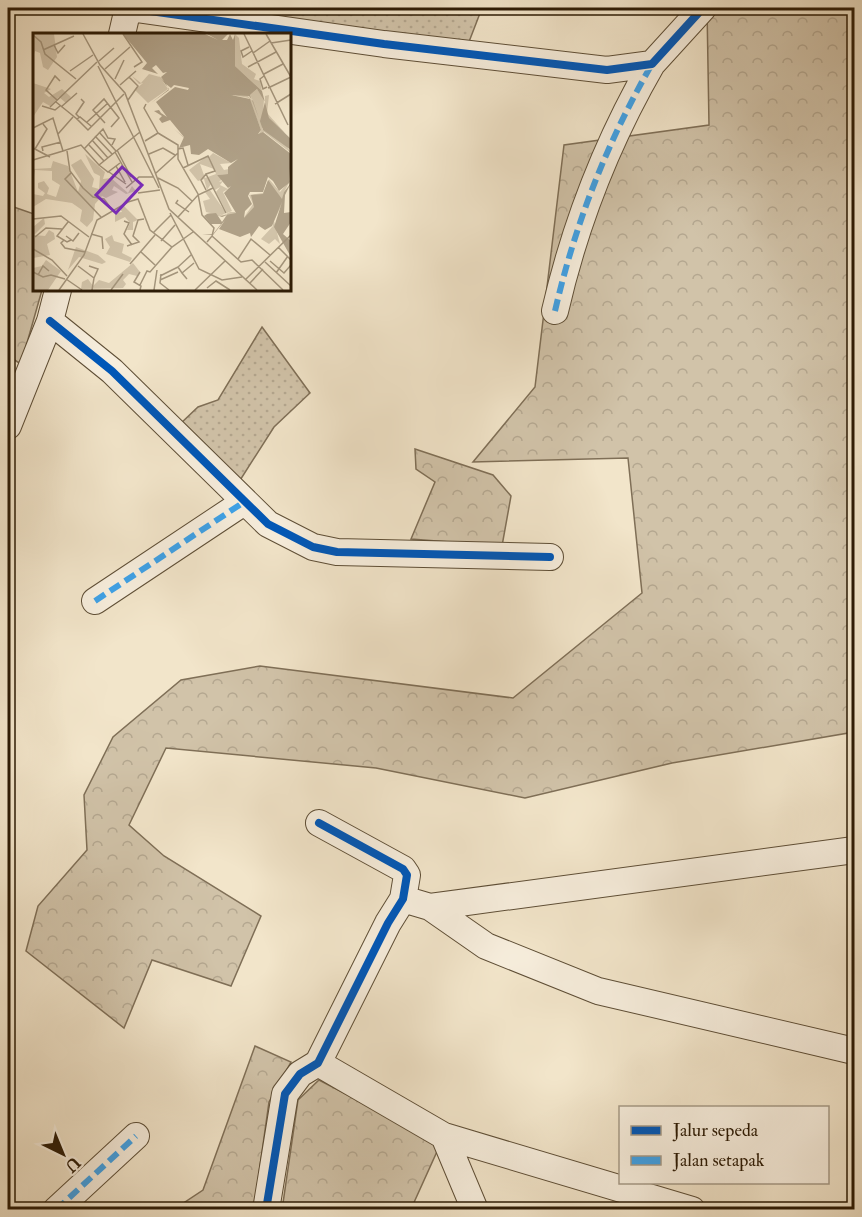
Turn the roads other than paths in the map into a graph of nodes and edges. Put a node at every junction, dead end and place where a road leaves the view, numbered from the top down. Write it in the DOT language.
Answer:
graph roads {
  1 [pos="129,8"];
  2 [pos="703,8"];
  3 [pos="122,33"];
  4 [pos="652,64"];
  5 [pos="58,291"];
  6 [pos="555,311"];
  7 [pos="50,321"];
  8 [pos="8,426"];
  9 [pos="244,502"];
  10 [pos="550,556"];
  11 [pos="95,601"];
  12 [pos="319,823"];
  13 [pos="855,850"];
  14 [pos="403,899"];
  15 [pos="430,907"];
  16 [pos="855,1051"];
  17 [pos="318,1063"];
  18 [pos="136,1136"];
  19 [pos="444,1136"];
  20 [pos="56,1209"];
  21 [pos="266,1209"];
  22 [pos="475,1209"];
  23 [pos="692,1209"];
  1 -- 3 [label="street"];
  1 -- 4 [label="street"];
  2 -- 4 [label="street"];
  4 -- 6 [label="street"];
  5 -- 7 [label="street"];
  7 -- 8 [label="street"];
  7 -- 9 [label="street"];
  9 -- 10 [label="street"];
  9 -- 11 [label="street"];
  12 -- 14 [label="street"];
  13 -- 15 [label="street"];
  14 -- 15 [label="street"];
  14 -- 17 [label="street"];
  15 -- 16 [label="street"];
  17 -- 19 [label="street"];
  17 -- 21 [label="street"];
  18 -- 20 [label="street"];
  19 -- 22 [label="street"];
  19 -- 23 [label="street"];
}
